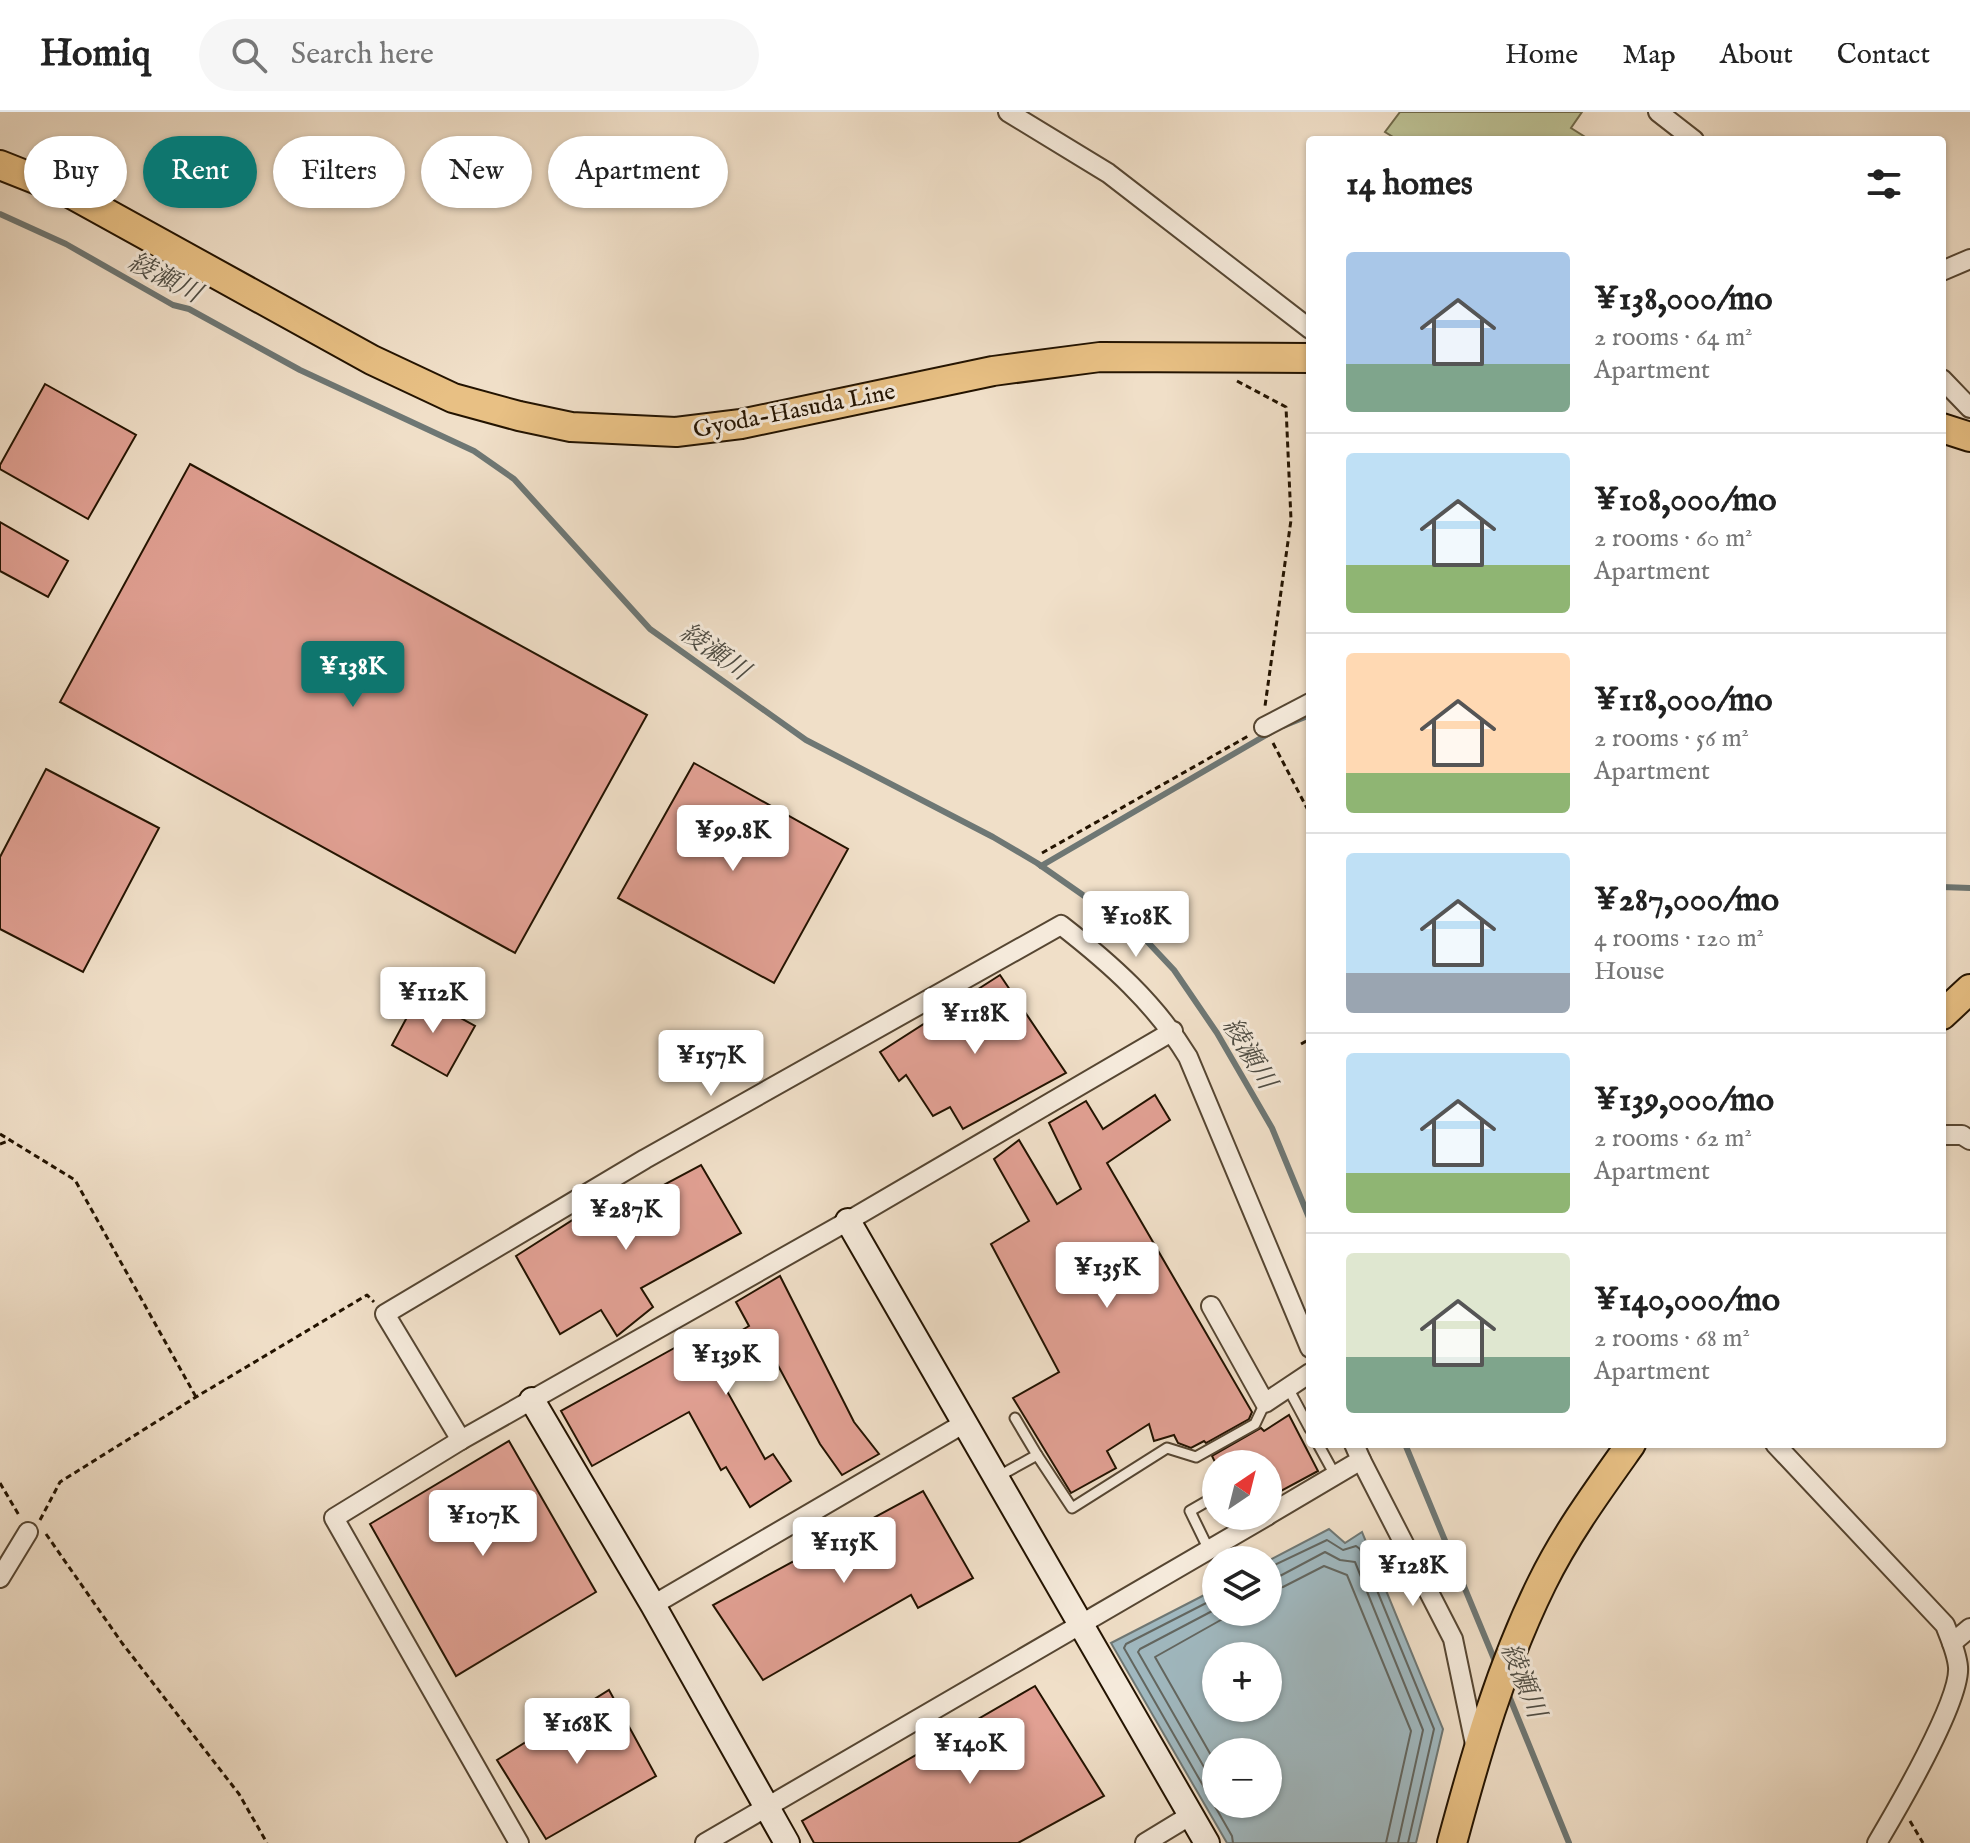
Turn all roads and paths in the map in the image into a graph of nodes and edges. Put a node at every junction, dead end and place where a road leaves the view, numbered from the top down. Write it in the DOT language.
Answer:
graph roads {
  1 [pos="1008,112"];
  2 [pos="1658,112"];
  3 [pos="1682,119"];
  4 [pos="0,165"];
  5 [pos="1970,259"];
  6 [pos="1946,269"];
  7 [pos="1306,326"];
  8 [pos="1306,358"];
  9 [pos="1232,379"];
  10 [pos="1946,383"];
  11 [pos="1970,408"];
  12 [pos="1946,429"];
  13 [pos="1970,437"];
  14 [pos="1306,705"];
  15 [pos="1264,727"];
  16 [pos="1306,806"];
  17 [pos="1042,853"];
  18 [pos="1970,989"];
  19 [pos="1946,1011"];
  20 [pos="1173,1031"];
  21 [pos="1306,1041"];
  22 [pos="1301,1044"];
  23 [pos="0,1134"];
  24 [pos="1946,1135"];
  25 [pos="11,1140"];
  26 [pos="1970,1140"];
  27 [pos="0,1144"];
  28 [pos="848,1221"];
  29 [pos="1211,1306"];
  30 [pos="385,1314"];
  31 [pos="1306,1338"];
  32 [pos="1306,1376"];
  33 [pos="1288,1388"];
  34 [pos="196,1397"];
  35 [pos="532,1400"];
  36 [pos="1265,1403"];
  37 [pos="1015,1418"];
  38 [pos="1306,1422"];
  39 [pos="963,1424"];
  40 [pos="461,1440"];
  41 [pos="1320,1448"];
  42 [pos="1628,1448"];
  43 [pos="1779,1448"];
  44 [pos="1357,1452"];
  45 [pos="1037,1455"];
  46 [pos="1335,1475"];
  47 [pos="995,1478"];
  48 [pos="0,1483"];
  49 [pos="1202,1504"];
  50 [pos="1282,1507"];
  51 [pos="1243,1530"];
  52 [pos="28,1532"];
  53 [pos="1207,1546"];
  54 [pos="1216,1546"];
  55 [pos="1202,1554"];
  56 [pos="0,1578"];
  57 [pos="653,1605"];
  58 [pos="1080,1625"];
  59 [pos="1970,1628"];
  60 [pos="1952,1643"];
  61 [pos="1481,1740"];
  62 [pos="1900,1804"];
  63 [pos="767,1807"];
  64 [pos="1191,1815"];
  65 [pos="267,1843"];
  66 [pos="519,1843"];
  67 [pos="705,1843"];
  68 [pos="787,1843"];
  69 [pos="1145,1843"];
  70 [pos="1207,1843"];
  71 [pos="1452,1843"];
  72 [pos="1877,1843"];
  73 [pos="1923,1843"];
  1 -- 7 [label="street"];
  2 -- 3 [label="street"];
  4 -- 8 [label="main road, Gyoda-Hasuda Line"];
  5 -- 6 [label="street"];
  9 -- 15 [label="path"];
  10 -- 11 [label="street"];
  12 -- 13 [label="main road"];
  14 -- 15 [label="street"];
  15 -- 16 [label="path"];
  15 -- 17 [label="path"];
  18 -- 19 [label="main road"];
  20 -- 28 [label="street"];
  20 -- 30 [label="street"];
  20 -- 31 [label="street"];
  21 -- 22 [label="path"];
  23 -- 25 [label="path"];
  24 -- 26 [label="street"];
  25 -- 27 [label="path"];
  25 -- 34 [label="path"];
  28 -- 35 [label="street"];
  28 -- 39 [label="street"];
  29 -- 36 [label="street"];
  30 -- 34 [label="path"];
  30 -- 40 [label="street"];
  32 -- 33 [label="street"];
  33 -- 36 [label="street"];
  33 -- 38 [label="lane"];
  34 -- 65 [label="path"];
  35 -- 40 [label="street"];
  35 -- 57 [label="street"];
  36 -- 45 [label="lane"];
  37 -- 45 [label="lane"];
  39 -- 47 [label="street"];
  39 -- 57 [label="street"];
  40 -- 66 [label="street"];
  41 -- 46 [label="lane"];
  42 -- 61 [label="main road"];
  43 -- 60 [label="street"];
  44 -- 46 [label="street"];
  44 -- 61 [label="street"];
  45 -- 47 [label="lane"];
  46 -- 50 [label="street"];
  47 -- 58 [label="street"];
  48 -- 52 [label="path"];
  49 -- 53 [label="lane"];
  51 -- 54 [label="street"];
  52 -- 56 [label="street"];
  55 -- 58 [label="street"];
  57 -- 63 [label="street"];
  58 -- 63 [label="street"];
  58 -- 64 [label="street"];
  59 -- 60 [label="street"];
  60 -- 62 [label="street"];
  61 -- 71 [label="main road"];
  62 -- 72 [label="street"];
  62 -- 73 [label="path"];
  63 -- 67 [label="street"];
  63 -- 68 [label="street"];
  64 -- 69 [label="street"];
  64 -- 70 [label="street"];
}
